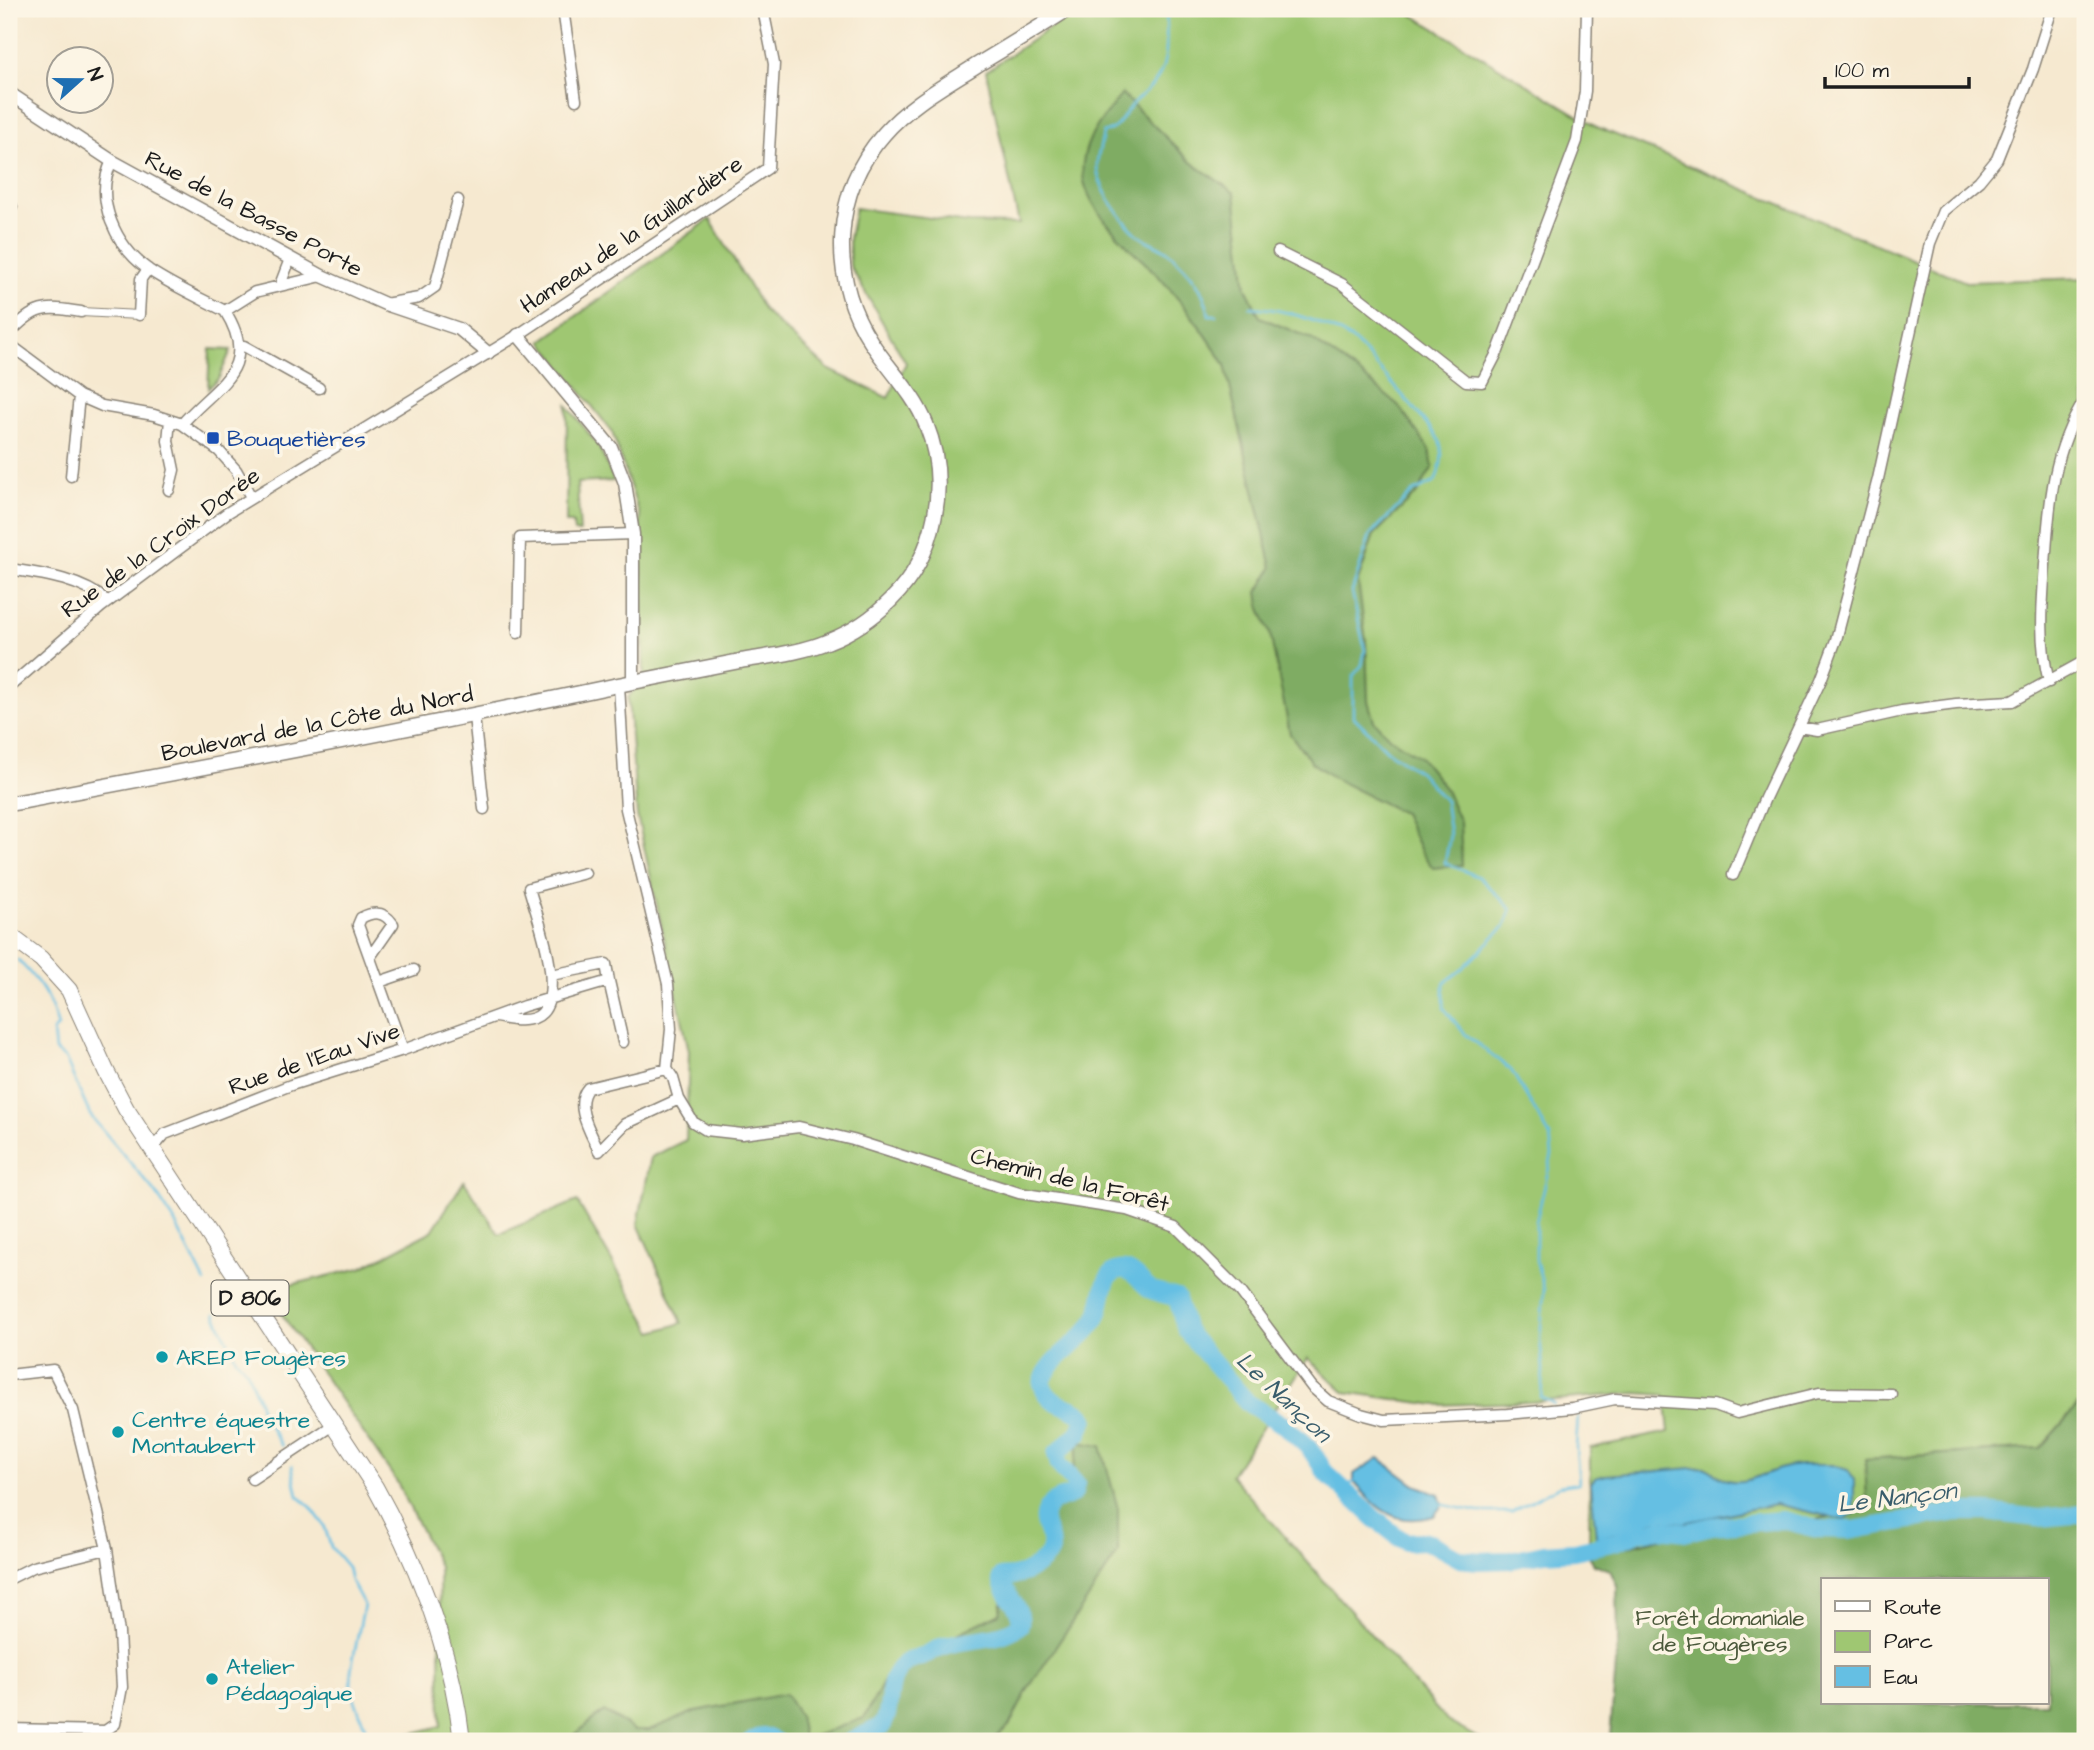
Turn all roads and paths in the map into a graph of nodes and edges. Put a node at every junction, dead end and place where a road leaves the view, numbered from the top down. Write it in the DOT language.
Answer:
graph roads {
  1 [pos="563,9"];
  2 [pos="763,9"];
  3 [pos="1068,9"];
  4 [pos="1587,9"];
  5 [pos="2052,9"];
  6 [pos="9,93"];
  7 [pos="576,100"];
  8 [pos="112,161"];
  9 [pos="458,200"];
  10 [pos="1278,252"];
  11 [pos="290,259"];
  12 [pos="148,269"];
  13 [pos="322,276"];
  14 [pos="280,285"];
  15 [pos="385,304"];
  16 [pos="225,311"];
  17 [pos="81,312"];
  18 [pos="139,315"];
  19 [pos="9,334"];
  20 [pos="518,335"];
  21 [pos="9,344"];
  22 [pos="239,346"];
  23 [pos="488,352"];
  24 [pos="320,388"];
  25 [pos="79,396"];
  26 [pos="2085,400"];
  27 [pos="170,420"];
  28 [pos="183,424"];
  29 [pos="71,476"];
  30 [pos="169,490"];
  31 [pos="251,497"];
  32 [pos="632,534"];
  33 [pos="9,569"];
  34 [pos="108,602"];
  35 [pos="518,633"];
  36 [pos="2085,661"];
  37 [pos="2049,682"];
  38 [pos="626,683"];
  39 [pos="9,687"];
  40 [pos="474,716"];
  41 [pos="1799,727"];
  42 [pos="9,804"];
  43 [pos="484,809"];
  44 [pos="585,873"];
  45 [pos="1733,875"];
  46 [pos="10,936"];
  47 [pos="370,957"];
  48 [pos="414,970"];
  49 [pos="551,975"];
  50 [pos="609,981"];
  51 [pos="379,982"];
  52 [pos="552,997"];
  53 [pos="623,1042"];
  54 [pos="403,1050"];
  55 [pos="667,1069"];
  56 [pos="679,1099"];
  57 [pos="152,1149"];
  58 [pos="9,1375"];
  59 [pos="1891,1394"];
  60 [pos="335,1424"];
  61 [pos="252,1479"];
  62 [pos="107,1549"];
  63 [pos="9,1579"];
  64 [pos="9,1729"];
  65 [pos="462,1741"];
  1 -- 7 [label="street"];
  2 -- 20 [label="street, Hameau de la Guillardière"];
  3 -- 38 [label="main road, Boulevard de la Côte du Nord"];
  4 -- 10 [label="street"];
  5 -- 41 [label="street"];
  6 -- 8 [label="street, Rue de la Basse Porte"];
  8 -- 11 [label="street, Rue de la Basse Porte"];
  8 -- 12 [label="street"];
  9 -- 15 [label="street"];
  11 -- 13 [label="street, Rue de la Basse Porte"];
  11 -- 14 [label="street"];
  12 -- 16 [label="street"];
  12 -- 18 [label="street"];
  13 -- 14 [label="street"];
  13 -- 15 [label="street, Rue de la Basse Porte"];
  14 -- 16 [label="street"];
  15 -- 23 [label="street, Rue de la Basse Porte"];
  16 -- 22 [label="street"];
  17 -- 18 [label="street"];
  17 -- 19 [label="street"];
  20 -- 23 [label="street, Hameau de la Guillardière"];
  20 -- 32 [label="street"];
  21 -- 25 [label="street"];
  22 -- 24 [label="street"];
  22 -- 28 [label="street"];
  23 -- 31 [label="street, Rue de la Croix Dorée"];
  25 -- 27 [label="street"];
  25 -- 29 [label="street"];
  26 -- 37 [label="street"];
  27 -- 28 [label="street"];
  27 -- 30 [label="street"];
  28 -- 31 [label="street"];
  31 -- 34 [label="street, Rue de la Croix Dorée"];
  32 -- 35 [label="street"];
  32 -- 38 [label="street"];
  33 -- 34 [label="street"];
  34 -- 39 [label="street, Rue de la Croix Dorée"];
  36 -- 37 [label="street"];
  37 -- 41 [label="street"];
  38 -- 40 [label="main road, Boulevard de la Côte du Nord"];
  38 -- 55 [label="street, Chemin de la Forêt"];
  40 -- 42 [label="main road, Boulevard de la Côte du Nord"];
  40 -- 43 [label="street"];
  41 -- 45 [label="street"];
  44 -- 49 [label="street"];
  46 -- 57 [label="main road, D 806"];
  47 -- 51 [label="street"];
  48 -- 51 [label="street"];
  49 -- 50 [label="street"];
  49 -- 52 [label="street"];
  50 -- 52 [label="street, Rue de l'Eau Vive"];
  50 -- 53 [label="street"];
  51 -- 54 [label="street"];
  52 -- 54 [label="street, Rue de l'Eau Vive"];
  54 -- 57 [label="street, Rue de l'Eau Vive"];
  55 -- 56 [label="street, Chemin de la Forêt"];
  55 -- 56 [label="street"];
  56 -- 59 [label="street, Chemin de la Forêt"];
  57 -- 60 [label="main road, D 806"];
  58 -- 62 [label="street"];
  60 -- 61 [label="street"];
  60 -- 65 [label="main road, D 806"];
  62 -- 63 [label="street"];
  62 -- 64 [label="street"];
}
